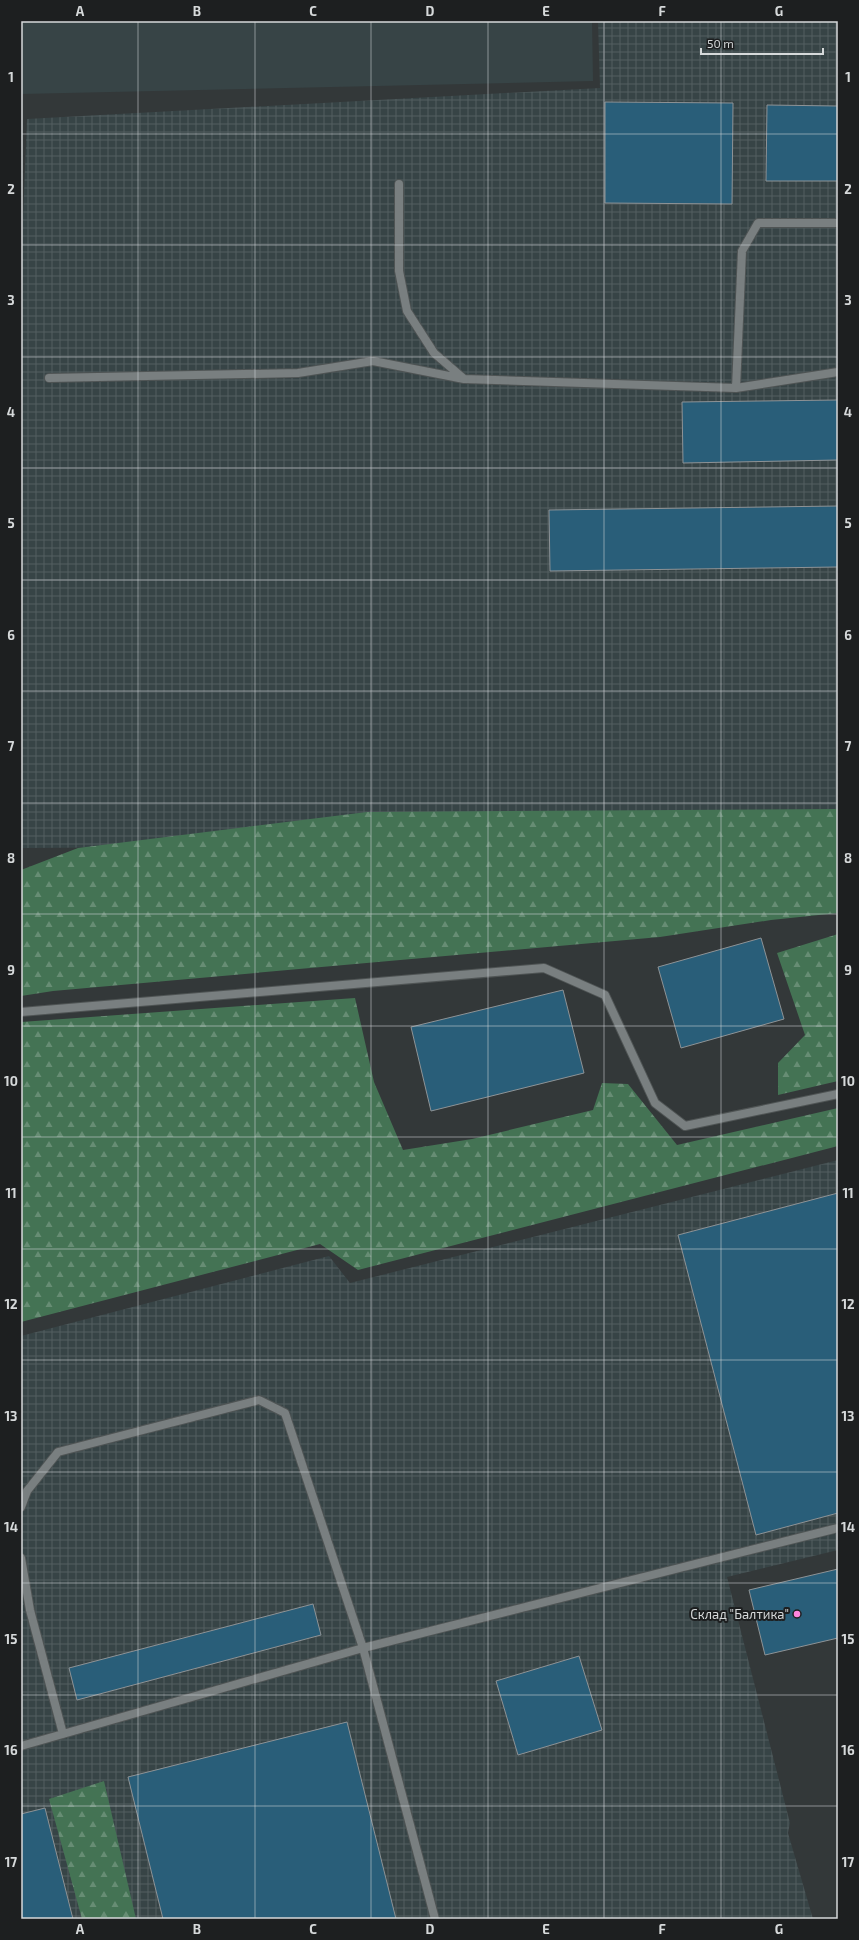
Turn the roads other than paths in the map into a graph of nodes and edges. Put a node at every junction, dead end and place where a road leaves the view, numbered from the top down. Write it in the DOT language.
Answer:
graph roads {
  1 [pos="399,184"];
  2 [pos="838,223"];
  3 [pos="838,372"];
  4 [pos="49,378"];
  5 [pos="464,379"];
  6 [pos="736,388"];
  7 [pos="21,1012"];
  8 [pos="838,1094"];
  9 [pos="21,1507"];
  10 [pos="838,1528"];
  11 [pos="21,1558"];
  12 [pos="363,1648"];
  13 [pos="63,1734"];
  14 [pos="21,1746"];
  15 [pos="435,1919"];
  1 -- 5 [label="lane"];
  2 -- 6 [label="lane"];
  3 -- 6 [label="lane"];
  4 -- 5 [label="lane"];
  5 -- 6 [label="lane"];
  7 -- 8 [label="lane"];
  9 -- 12 [label="lane"];
  10 -- 12 [label="lane"];
  11 -- 13 [label="lane"];
  12 -- 13 [label="lane"];
  12 -- 15 [label="lane"];
  13 -- 14 [label="lane"];
}
